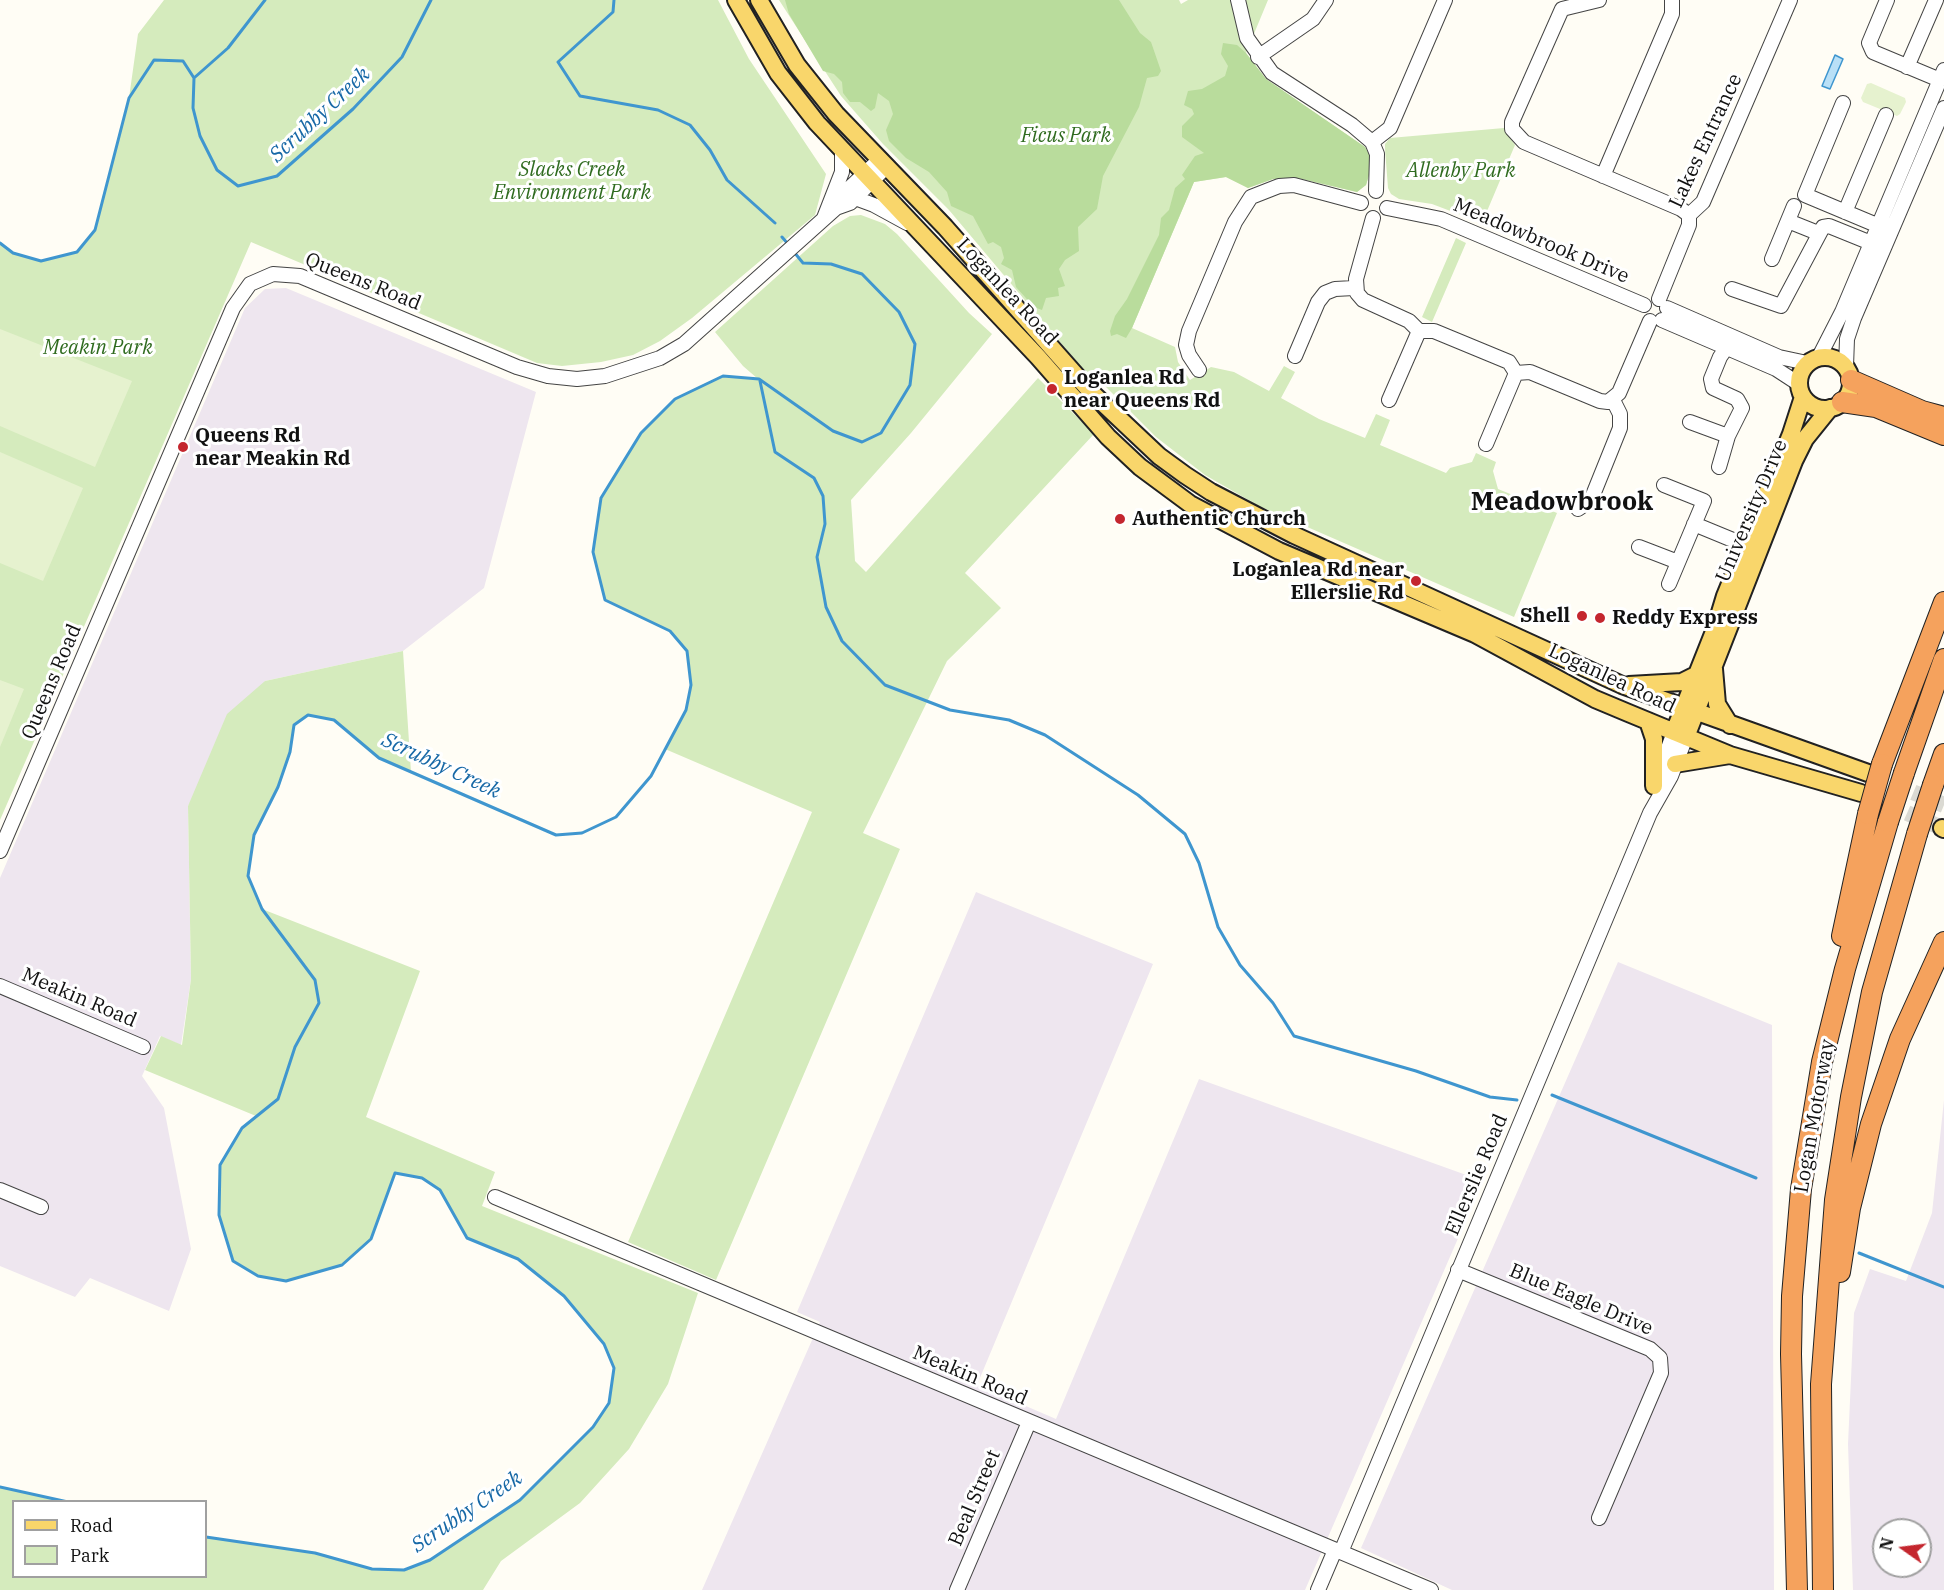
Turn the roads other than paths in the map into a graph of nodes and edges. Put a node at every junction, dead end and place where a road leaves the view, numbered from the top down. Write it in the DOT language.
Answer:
graph roads {
  1 [pos="736,0"];
  2 [pos="759,0"];
  3 [pos="1238,0"];
  4 [pos="1326,0"];
  5 [pos="1445,0"];
  6 [pos="1599,0"];
  7 [pos="1672,0"];
  8 [pos="1790,0"];
  9 [pos="1887,0"];
  10 [pos="1936,0"];
  11 [pos="1258,57"];
  12 [pos="1907,67"];
  13 [pos="1942,75"];
  14 [pos="1843,103"];
  15 [pos="1944,108"];
  16 [pos="1886,115"];
  17 [pos="1372,142"];
  18 [pos="842,150"];
  19 [pos="884,163"];
  20 [pos="1603,176"];
  21 [pos="869,177"];
  22 [pos="1376,191"];
  23 [pos="855,198"];
  24 [pos="1361,203"];
  25 [pos="1794,206"];
  26 [pos="1387,207"];
  27 [pos="836,208"];
  28 [pos="1845,213"];
  29 [pos="1689,215"];
  30 [pos="1373,218"];
  31 [pos="823,220"];
  32 [pos="1788,221"];
  33 [pos="1879,226"];
  34 [pos="921,232"];
  35 [pos="1818,233"];
  36 [pos="1871,243"];
  37 [pos="1772,259"];
  38 [pos="1354,288"];
  39 [pos="1732,289"];
  40 [pos="1660,312"];
  41 [pos="1419,331"];
  42 [pos="1732,344"];
  43 [pos="1295,356"];
  44 [pos="1813,360"];
  45 [pos="1199,370"];
  46 [pos="1516,373"];
  47 [pos="1848,373"];
  48 [pos="1801,391"];
  49 [pos="1389,400"];
  50 [pos="1613,400"];
  51 [pos="1836,405"];
  52 [pos="1944,417"];
  53 [pos="1690,422"];
  54 [pos="1944,435"];
  55 [pos="1728,436"];
  56 [pos="1486,444"];
  57 [pos="1719,467"];
  58 [pos="1664,484"];
  59 [pos="1578,509"];
  60 [pos="1694,524"];
  61 [pos="1745,545"];
  62 [pos="1639,547"];
  63 [pos="1678,562"];
  64 [pos="1669,584"];
  65 [pos="1944,602"];
  66 [pos="1944,659"];
  67 [pos="1714,666"];
  68 [pos="1698,674"];
  69 [pos="1622,685"];
  70 [pos="1689,711"];
  71 [pos="1648,721"];
  72 [pos="1730,725"];
  73 [pos="1680,734"];
  74 [pos="1944,754"];
  75 [pos="1730,755"];
  76 [pos="1675,764"];
  77 [pos="1875,769"];
  78 [pos="1654,786"];
  79 [pos="1861,793"];
  80 [pos="1650,813"];
  81 [pos="0,851"];
  82 [pos="1944,942"];
  83 [pos="0,986"];
  84 [pos="1834,1012"];
  85 [pos="143,1047"];
  86 [pos="0,1190"];
  87 [pos="495,1197"];
  88 [pos="41,1207"];
  89 [pos="1458,1270"];
  90 [pos="1029,1422"];
  91 [pos="1821,1501"];
  92 [pos="1599,1518"];
  93 [pos="1338,1551"];
  94 [pos="957,1590"];
  95 [pos="1318,1590"];
  96 [pos="1431,1590"];
  97 [pos="1797,1590"];
  98 [pos="1823,1590"];
  1 -- 18 [label="main road, Loganlea Road"];
  2 -- 19 [label="main road, Loganlea Road"];
  3 -- 11 [label="street"];
  4 -- 11 [label="street"];
  5 -- 17 [label="street"];
  6 -- 20 [label="street"];
  7 -- 20 [label="street"];
  8 -- 29 [label="street, Lakes Entrance"];
  9 -- 12 [label="street"];
  10 -- 12 [label="street"];
  11 -- 17 [label="street"];
  12 -- 13 [label="street"];
  13 -- 33 [label="street"];
  14 -- 28 [label="street"];
  15 -- 47 [label="street"];
  16 -- 28 [label="street"];
  17 -- 22 [label="street"];
  18 -- 21 [label="main road, Loganlea Road"];
  18 -- 31 [label="street"];
  19 -- 21 [label="street, Queens Road"];
  19 -- 69 [label="main road, Loganlea Road"];
  20 -- 29 [label="street"];
  21 -- 23 [label="street, Queens Road"];
  21 -- 27 [label="street, Queens Road"];
  21 -- 34 [label="main road, Loganlea Road"];
  22 -- 24 [label="street"];
  22 -- 26 [label="street"];
  23 -- 27 [label="street, Queens Road"];
  23 -- 34 [label="street"];
  24 -- 30 [label="street"];
  24 -- 45 [label="street"];
  25 -- 32 [label="street"];
  26 -- 30 [label="street"];
  26 -- 40 [label="street, Meadowbrook Drive"];
  27 -- 31 [label="street, Queens Road"];
  28 -- 33 [label="street"];
  29 -- 40 [label="street, Lakes Entrance"];
  30 -- 38 [label="street"];
  31 -- 81 [label="street, Queens Road"];
  32 -- 35 [label="street"];
  32 -- 37 [label="street"];
  33 -- 36 [label="street"];
  34 -- 71 [label="main road, Loganlea Road"];
  35 -- 36 [label="street"];
  35 -- 39 [label="street"];
  36 -- 44 [label="street"];
  38 -- 41 [label="street"];
  38 -- 43 [label="street"];
  40 -- 42 [label="street"];
  40 -- 50 [label="street, Lakes Entrance"];
  41 -- 46 [label="street"];
  41 -- 49 [label="street"];
  42 -- 44 [label="street"];
  42 -- 48 [label="street"];
  42 -- 55 [label="street"];
  44 -- 47 [label="main road"];
  44 -- 48 [label="main road"];
  46 -- 50 [label="street"];
  46 -- 56 [label="street"];
  47 -- 51 [label="main road"];
  47 -- 52 [label="highway"];
  48 -- 51 [label="main road"];
  48 -- 61 [label="main road, University Drive"];
  50 -- 59 [label="street"];
  51 -- 54 [label="highway"];
  51 -- 67 [label="main road, University Drive"];
  53 -- 55 [label="street"];
  55 -- 57 [label="street"];
  58 -- 60 [label="street"];
  60 -- 61 [label="street"];
  60 -- 63 [label="street"];
  61 -- 68 [label="main road, University Drive"];
  62 -- 63 [label="street"];
  63 -- 64 [label="street"];
  65 -- 77 [label="highway"];
  66 -- 84 [label="highway, Logan Motorway, bridge"];
  67 -- 70 [label="main road, University Drive"];
  67 -- 72 [label="main road"];
  68 -- 69 [label="main road"];
  68 -- 70 [label="main road, University Drive"];
  69 -- 70 [label="main road, Loganlea Road"];
  70 -- 72 [label="main road, Loganlea Road"];
  70 -- 73 [label="main road, University Drive"];
  71 -- 73 [label="main road, Loganlea Road"];
  71 -- 78 [label="main road"];
  72 -- 77 [label="main road, Loganlea Road"];
  73 -- 75 [label="main road, Loganlea Road"];
  73 -- 76 [label="street, Ellerslie Road"];
  73 -- 78 [label="street, Ellerslie Road"];
  74 -- 91 [label="highway, Logan Motorway, bridge"];
  75 -- 76 [label="main road"];
  75 -- 79 [label="main road, Loganlea Road"];
  76 -- 80 [label="street, Ellerslie Road"];
  77 -- 84 [label="highway, bridge"];
  78 -- 80 [label="street, Ellerslie Road"];
  80 -- 89 [label="street, Ellerslie Road"];
  82 -- 91 [label="highway"];
  83 -- 85 [label="street, Meakin Road"];
  84 -- 97 [label="highway, Logan Motorway"];
  86 -- 88 [label="street"];
  87 -- 90 [label="street, Meakin Road"];
  89 -- 92 [label="street, Blue Eagle Drive"];
  89 -- 93 [label="street, Ellerslie Road"];
  90 -- 93 [label="street, Meakin Road"];
  90 -- 94 [label="street, Beal Street"];
  91 -- 98 [label="highway, Logan Motorway"];
  93 -- 95 [label="street, Ellerslie Road"];
  93 -- 96 [label="street, Meakin Road"];
}
